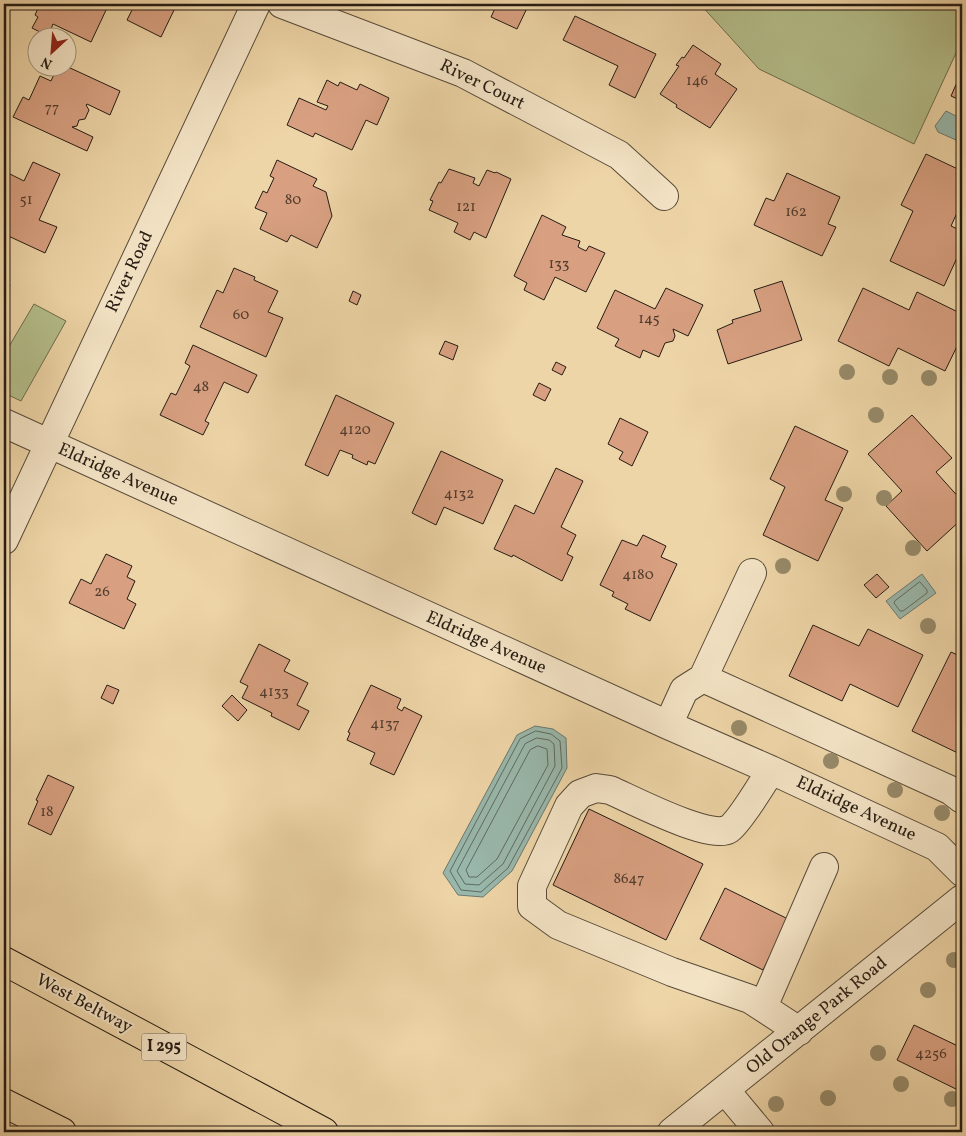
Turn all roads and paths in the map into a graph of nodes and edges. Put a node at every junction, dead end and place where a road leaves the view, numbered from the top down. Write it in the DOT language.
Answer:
graph roads {
  1 [pos="256,4"];
  2 [pos="282,4"];
  3 [pos="664,196"];
  4 [pos="4,423"];
  5 [pos="50,444"];
  6 [pos="4,540"];
  7 [pos="752,573"];
  8 [pos="703,678"];
  9 [pos="668,725"];
  10 [pos="772,770"];
  11 [pos="962,799"];
  12 [pos="824,867"];
  13 [pos="962,872"];
  14 [pos="962,899"];
  15 [pos="4,961"];
  16 [pos="763,1008"];
  17 [pos="799,1030"];
  18 [pos="725,1090"];
  19 [pos="4,1103"];
  20 [pos="62,1132"];
  21 [pos="324,1132"];
  22 [pos="672,1132"];
  23 [pos="760,1132"];
  1 -- 5 [label="street, River Road"];
  2 -- 3 [label="street, River Court"];
  4 -- 5 [label="street, Eldridge Avenue"];
  5 -- 6 [label="street, River Road"];
  5 -- 9 [label="street, Eldridge Avenue"];
  7 -- 8 [label="street"];
  8 -- 9 [label="street"];
  8 -- 11 [label="street"];
  9 -- 10 [label="street, Eldridge Avenue"];
  10 -- 13 [label="street, Eldridge Avenue"];
  10 -- 16 [label="street"];
  12 -- 16 [label="street"];
  14 -- 17 [label="street, Old Orange Park Road"];
  15 -- 21 [label="highway, West Beltway / I 295"];
  16 -- 17 [label="street"];
  17 -- 18 [label="street, Old Orange Park Road"];
  18 -- 22 [label="street, Old Orange Park Road"];
  18 -- 23 [label="street"];
  19 -- 20 [label="highway"];
}
